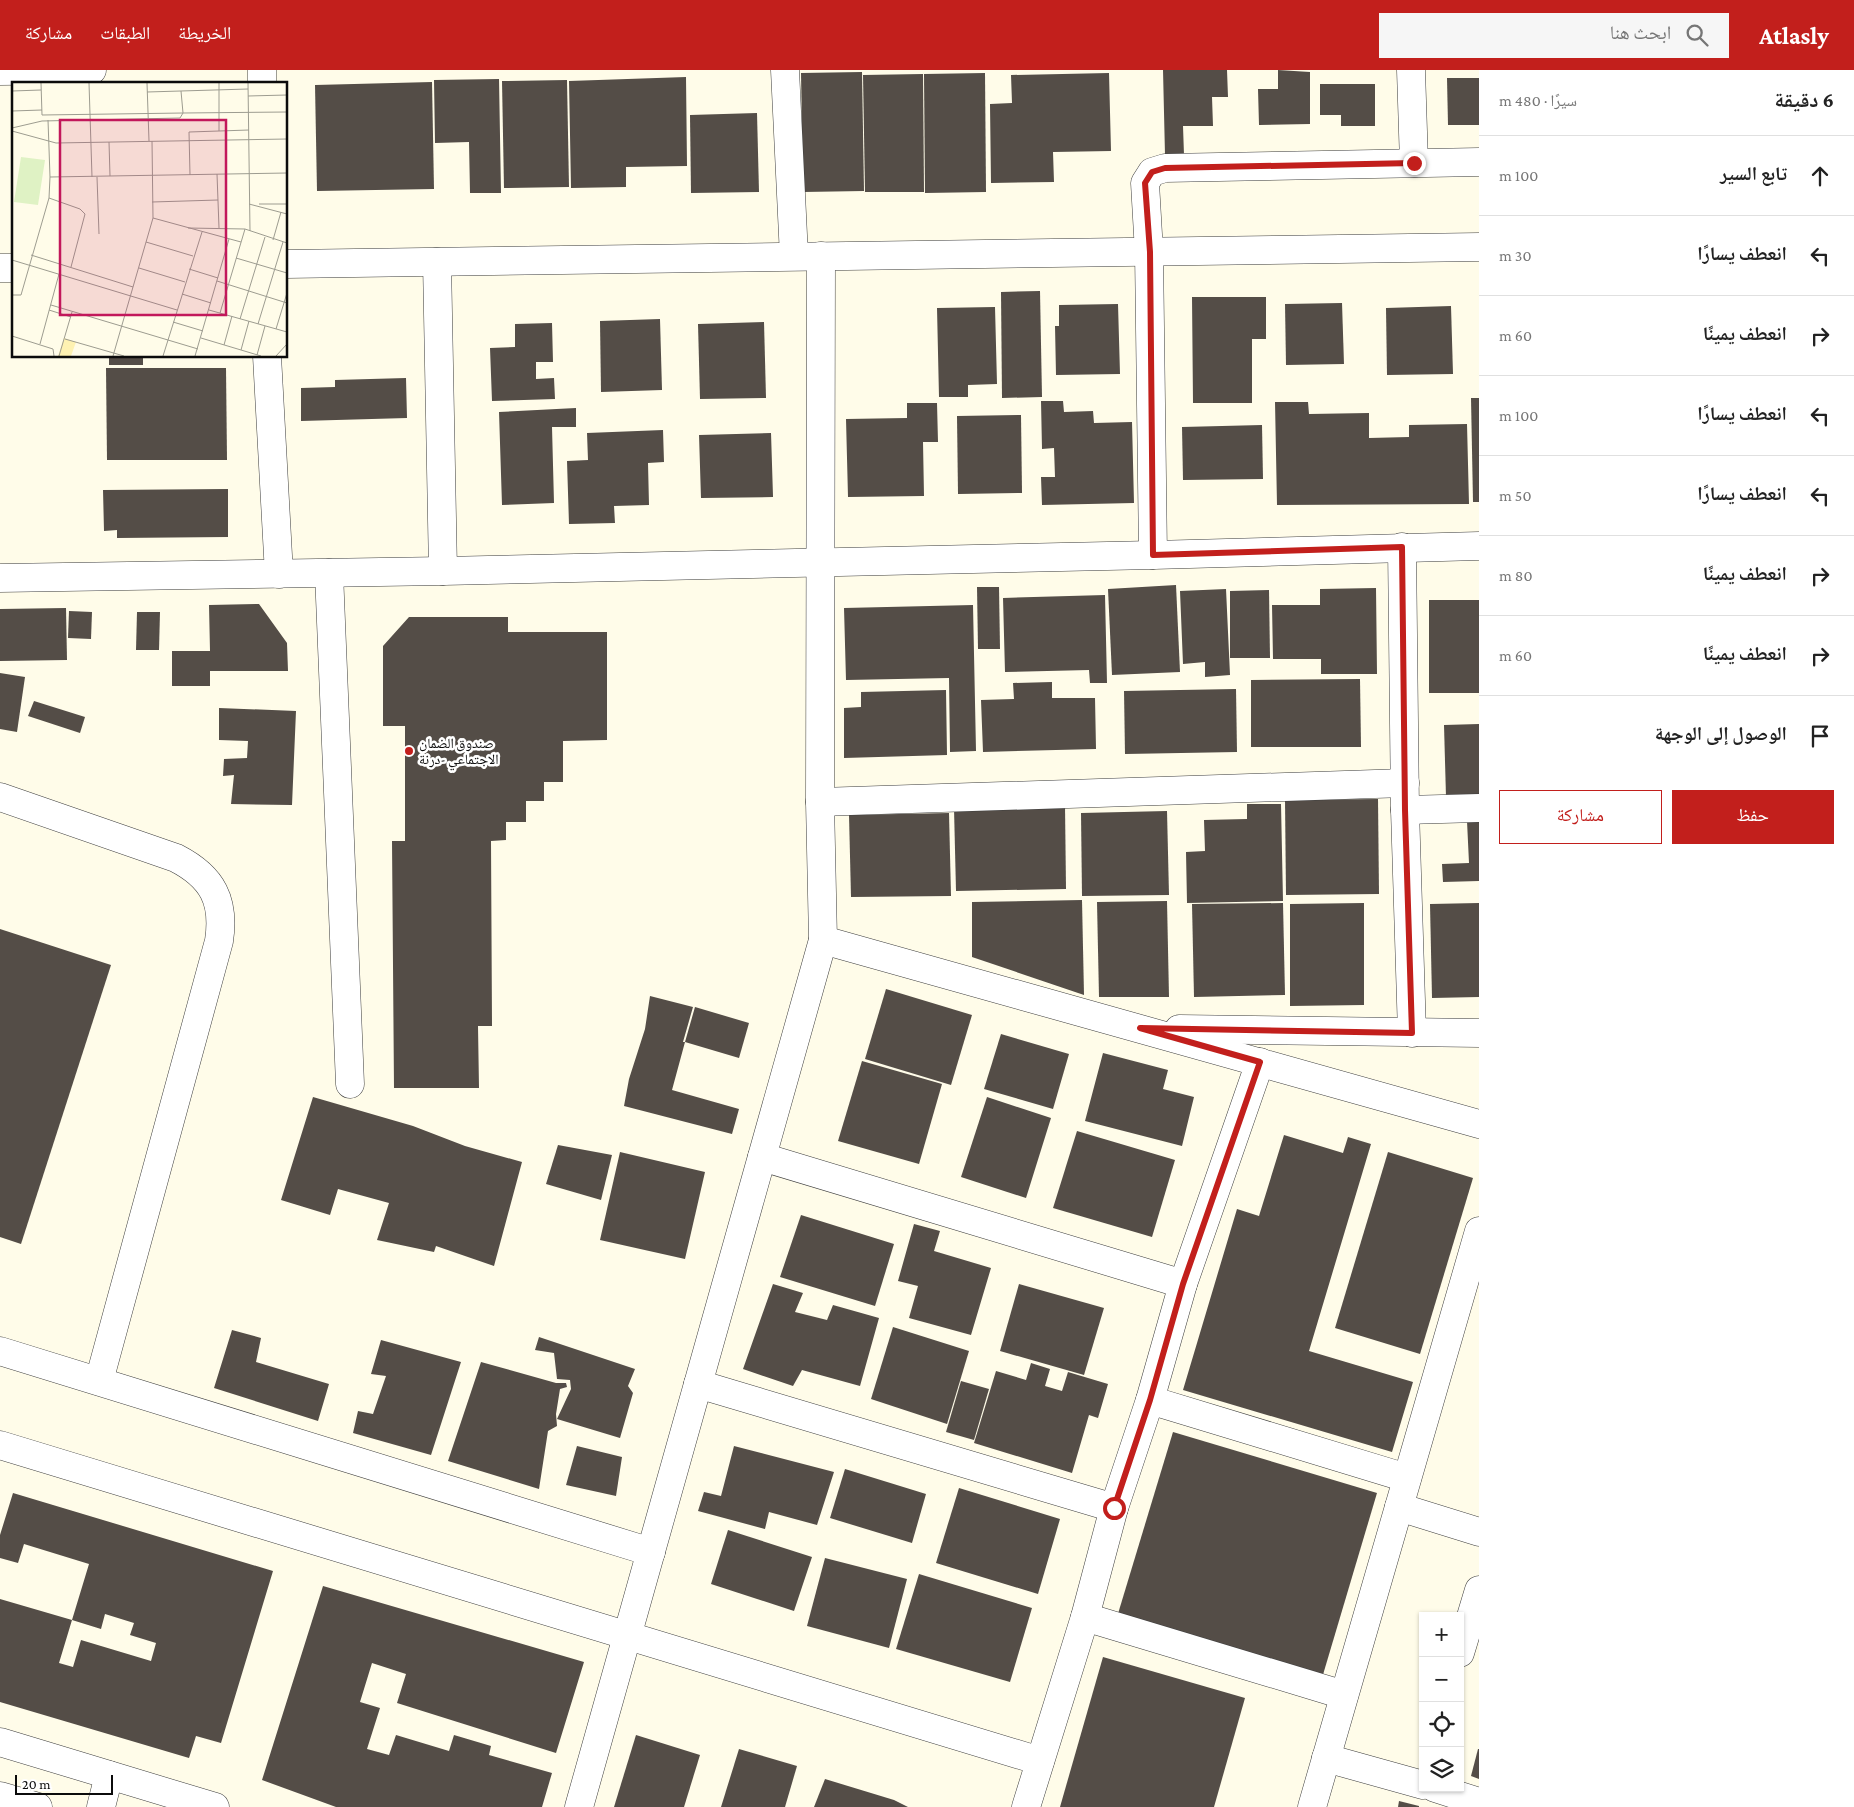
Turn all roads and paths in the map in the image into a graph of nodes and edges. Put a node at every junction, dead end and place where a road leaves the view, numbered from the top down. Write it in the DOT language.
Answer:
graph roads {
  1 [pos="92,70"];
  2 [pos="785,70"];
  3 [pos="1411,70"];
  4 [pos="0,71"];
  5 [pos="1479,162"];
  6 [pos="1414,163"];
  7 [pos="1479,247"];
  8 [pos="1150,252"];
  9 [pos="794,256"];
  10 [pos="822,256"];
  11 [pos="436,262"];
  12 [pos="288,264"];
  13 [pos="267,358"];
  14 [pos="1479,546"];
  15 [pos="1402,547"];
  16 [pos="1153,555"];
  17 [pos="821,563"];
  18 [pos="443,571"];
  19 [pos="329,573"];
  20 [pos="279,574"];
  21 [pos="0,578"];
  22 [pos="1405,783"];
  23 [pos="0,797"];
  24 [pos="820,802"];
  25 [pos="1479,808"];
  26 [pos="1405,810"];
  27 [pos="823,940"];
  28 [pos="1140,1028"];
  29 [pos="1479,1032"];
  30 [pos="1412,1033"];
  31 [pos="1260,1062"];
  32 [pos="350,1084"];
  33 [pos="1479,1124"];
  34 [pos="762,1157"];
  35 [pos="1479,1231"];
  36 [pos="1183,1284"];
  37 [pos="0,1351"];
  38 [pos="99,1381"];
  39 [pos="698,1384"];
  40 [pos="1150,1400"];
  41 [pos="0,1445"];
  42 [pos="1407,1478"];
  43 [pos="1399,1507"];
  44 [pos="1114,1508"];
  45 [pos="1479,1532"];
  46 [pos="651,1552"];
  47 [pos="1479,1590"];
  48 [pos="1085,1617"];
  49 [pos="627,1635"];
  50 [pos="1464,1640"];
  51 [pos="1344,1695"];
  52 [pos="0,1742"];
  53 [pos="1326,1758"];
  54 [pos="1040,1761"];
  55 [pos="110,1775"];
  56 [pos="1419,1782"];
  57 [pos="1449,1792"];
  58 [pos="0,1796"];
  59 [pos="1479,1802"];
  60 [pos="38,1807"];
  61 [pos="101,1807"];
  62 [pos="215,1807"];
  63 [pos="579,1807"];
  64 [pos="1026,1807"];
  65 [pos="1312,1807"];
  1 -- 4 [label="street"];
  2 -- 9 [label="street"];
  3 -- 6 [label="street"];
  5 -- 6 [label="street"];
  6 -- 8 [label="street"];
  7 -- 8 [label="street"];
  8 -- 10 [label="street"];
  8 -- 16 [label="street"];
  9 -- 10 [label="street"];
  9 -- 11 [label="street"];
  10 -- 17 [label="street"];
  11 -- 12 [label="street"];
  11 -- 18 [label="street"];
  13 -- 20 [label="street"];
  14 -- 15 [label="street"];
  15 -- 16 [label="street"];
  15 -- 22 [label="street"];
  16 -- 17 [label="street"];
  17 -- 18 [label="street"];
  17 -- 24 [label="street"];
  18 -- 19 [label="street"];
  19 -- 20 [label="street"];
  19 -- 32 [label="street"];
  20 -- 21 [label="street"];
  22 -- 24 [label="street"];
  22 -- 26 [label="street"];
  23 -- 38 [label="street"];
  24 -- 27 [label="street"];
  25 -- 26 [label="street"];
  26 -- 30 [label="street"];
  27 -- 28 [label="street"];
  27 -- 34 [label="street"];
  28 -- 30 [label="street"];
  28 -- 31 [label="street"];
  29 -- 30 [label="street"];
  31 -- 33 [label="street"];
  31 -- 36 [label="street"];
  34 -- 36 [label="street"];
  34 -- 39 [label="street"];
  35 -- 42 [label="street"];
  36 -- 40 [label="street"];
  37 -- 38 [label="street"];
  38 -- 46 [label="street"];
  39 -- 44 [label="street"];
  39 -- 46 [label="street"];
  40 -- 42 [label="street"];
  40 -- 44 [label="street"];
  41 -- 49 [label="street"];
  42 -- 43 [label="street"];
  43 -- 45 [label="street"];
  43 -- 51 [label="street"];
  44 -- 48 [label="street"];
  46 -- 49 [label="street"];
  47 -- 50 [label="street"];
  48 -- 51 [label="street"];
  48 -- 54 [label="street"];
  49 -- 54 [label="street"];
  49 -- 63 [label="street"];
  51 -- 53 [label="street"];
  52 -- 55 [label="street"];
  53 -- 56 [label="street"];
  53 -- 65 [label="street"];
  54 -- 64 [label="street"];
  55 -- 61 [label="street"];
  55 -- 62 [label="street"];
  57 -- 59 [label="street"];
  58 -- 60 [label="street"];
}
